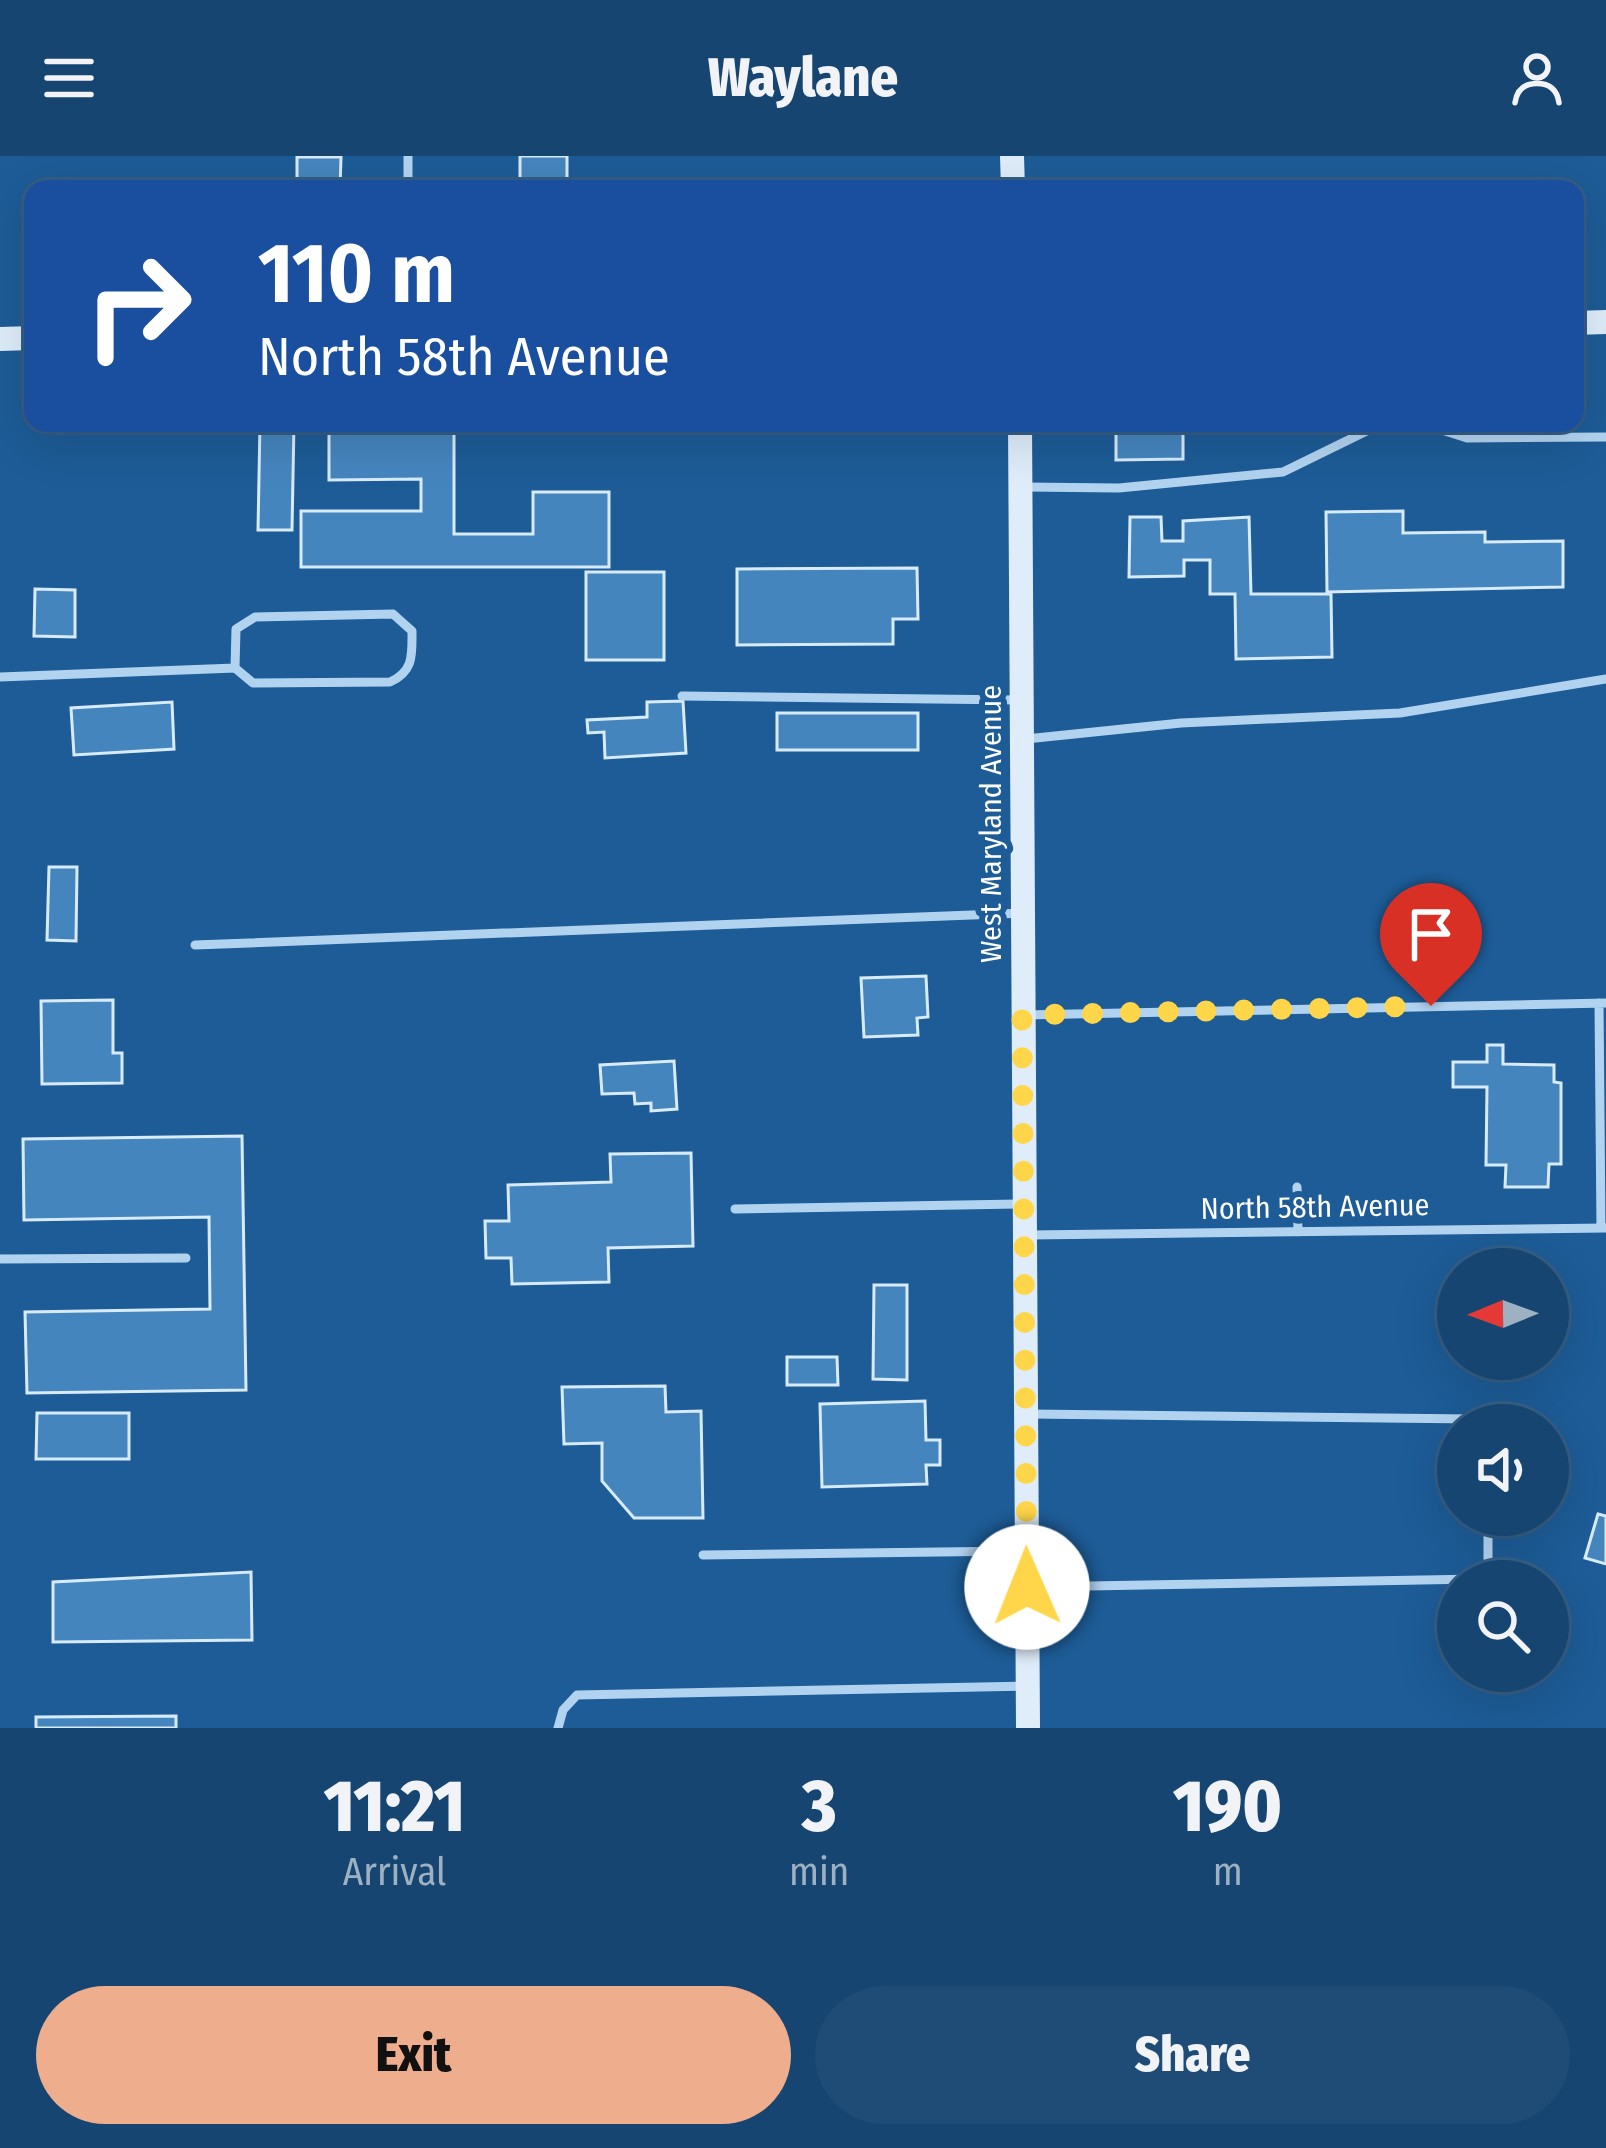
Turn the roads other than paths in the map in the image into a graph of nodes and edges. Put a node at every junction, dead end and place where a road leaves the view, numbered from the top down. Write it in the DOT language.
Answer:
graph roads {
  1 [pos="1020,432"];
  2 [pos="1365,432"];
  3 [pos="1448,432"];
  4 [pos="1606,437"];
  5 [pos="1020,487"];
  6 [pos="235,668"];
  7 [pos="0,677"];
  8 [pos="1606,679"];
  9 [pos="682,696"];
  10 [pos="1021,700"];
  11 [pos="1021,739"];
  12 [pos="1022,913"];
  13 [pos="195,945"];
  14 [pos="1602,1003"];
  15 [pos="1022,1015"];
  16 [pos="1297,1186"];
  17 [pos="1024,1204"];
  18 [pos="735,1209"];
  19 [pos="1604,1228"];
  20 [pos="1298,1232"];
  21 [pos="1024,1234"];
  22 [pos="186,1258"];
  23 [pos="0,1259"];
  24 [pos="1026,1414"];
  25 [pos="1437,1419"];
  26 [pos="1488,1536"];
  27 [pos="1026,1551"];
  28 [pos="703,1556"];
  29 [pos="1027,1587"];
  30 [pos="1028,1687"];
  31 [pos="558,1728"];
  32 [pos="1028,1728"];
  1 -- 5 [label="street, West Maryland Avenue"];
  2 -- 5 [label="lane"];
  3 -- 4 [label="lane"];
  5 -- 10 [label="street, West Maryland Avenue"];
  6 -- 6 [label="lane"];
  6 -- 7 [label="lane"];
  8 -- 11 [label="lane"];
  9 -- 10 [label="lane"];
  10 -- 11 [label="street, West Maryland Avenue"];
  11 -- 12 [label="street, West Maryland Avenue"];
  12 -- 13 [label="lane"];
  12 -- 15 [label="street, West Maryland Avenue"];
  14 -- 15 [label="lane"];
  14 -- 19 [label="lane"];
  15 -- 17 [label="street, West Maryland Avenue"];
  16 -- 20 [label="lane"];
  17 -- 18 [label="lane"];
  17 -- 21 [label="street, West Maryland Avenue"];
  19 -- 20 [label="lane, North 58th Avenue"];
  20 -- 21 [label="lane, North 58th Avenue"];
  21 -- 24 [label="street, West Maryland Avenue"];
  22 -- 23 [label="lane"];
  24 -- 25 [label="lane"];
  24 -- 27 [label="street, West Maryland Avenue"];
  26 -- 29 [label="lane"];
  27 -- 28 [label="lane"];
  27 -- 29 [label="street, West Maryland Avenue"];
  29 -- 30 [label="street, West Maryland Avenue"];
  30 -- 31 [label="lane"];
  30 -- 32 [label="street, West Maryland Avenue"];
}
